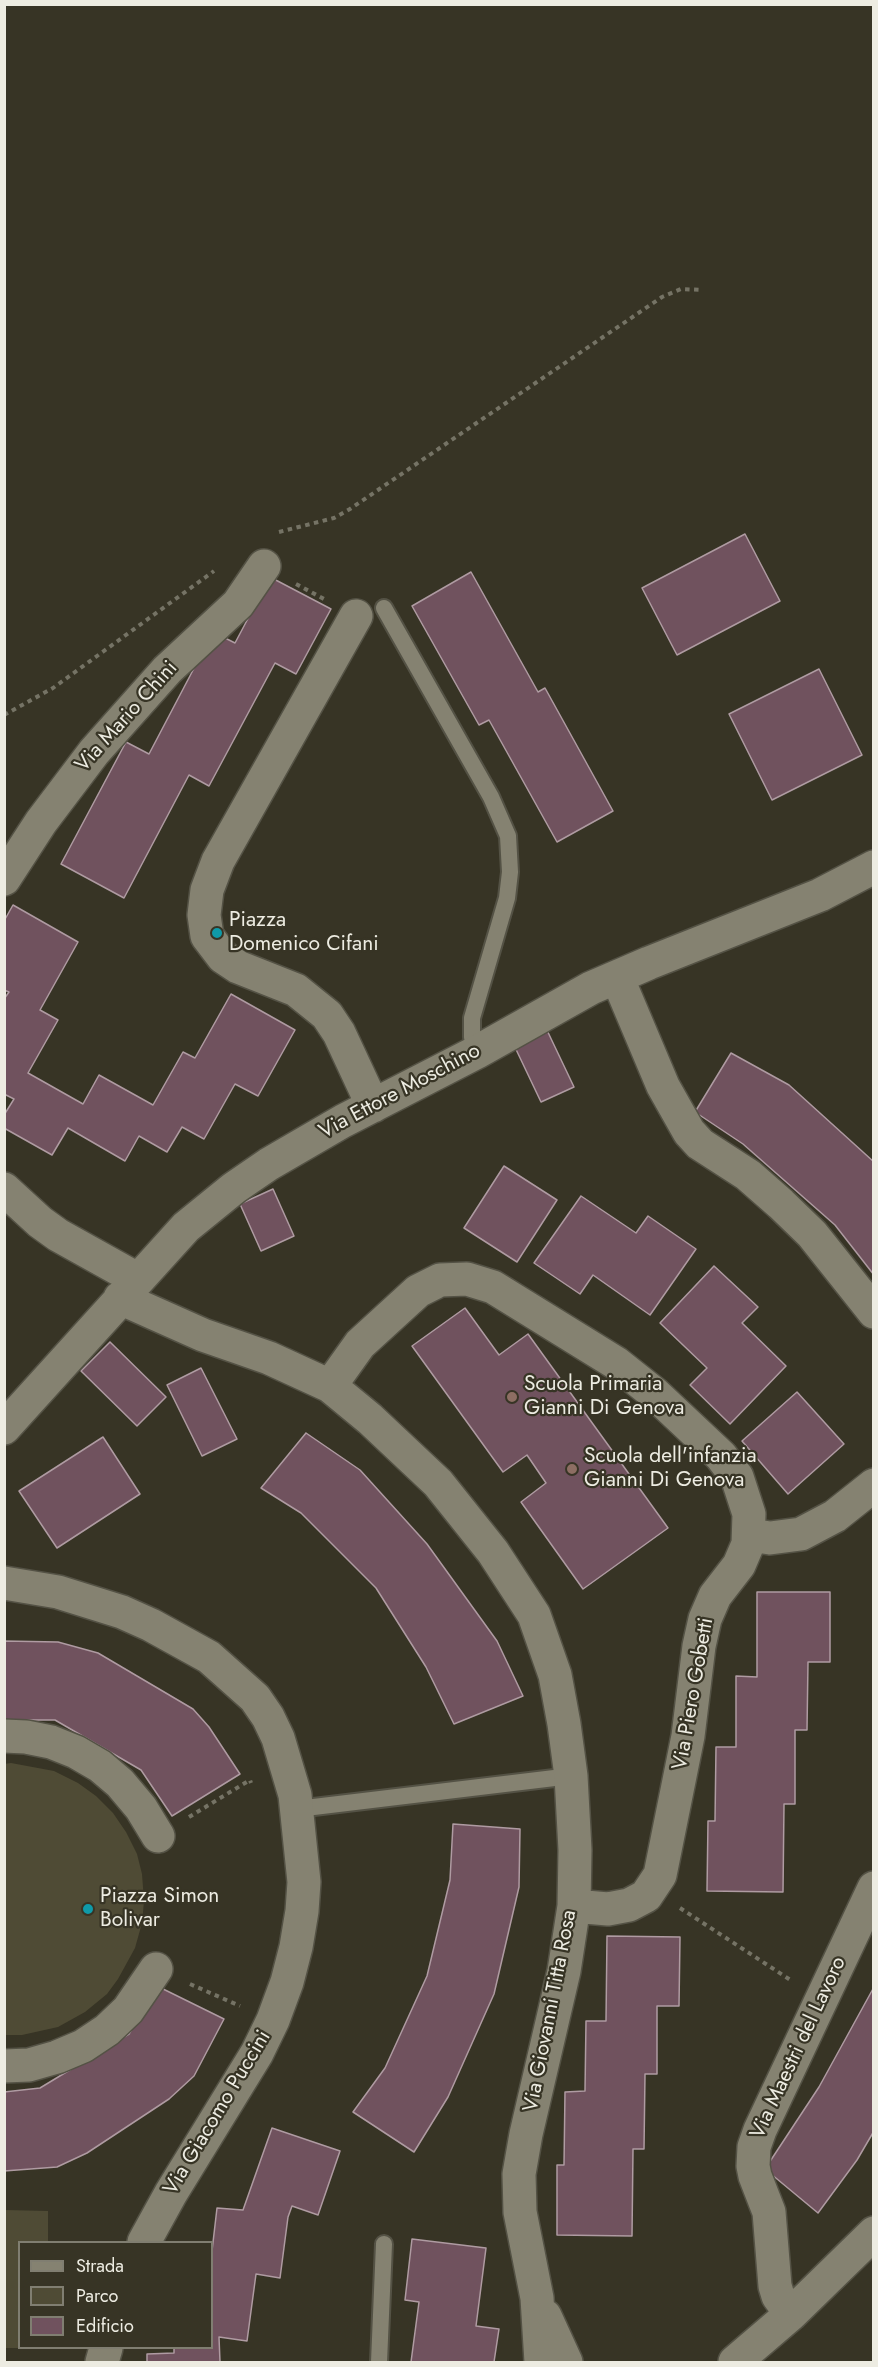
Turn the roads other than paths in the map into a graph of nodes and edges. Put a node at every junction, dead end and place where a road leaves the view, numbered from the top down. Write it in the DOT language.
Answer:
graph roads {
  1 [pos="264,566"];
  2 [pos="370,612"];
  3 [pos="873,867"];
  4 [pos="4,879"];
  5 [pos="616,976"];
  6 [pos="477,1052"];
  7 [pos="373,1106"];
  8 [pos="4,1189"];
  9 [pos="129,1289"];
  10 [pos="873,1312"];
  11 [pos="330,1386"];
  12 [pos="4,1428"];
  13 [pos="873,1485"];
  14 [pos="750,1534"];
  15 [pos="4,1583"];
  16 [pos="4,1736"];
  17 [pos="571,1776"];
  18 [pos="297,1809"];
  19 [pos="158,1836"];
  20 [pos="873,1888"];
  21 [pos="574,1906"];
  22 [pos="156,1969"];
  23 [pos="4,2066"];
  24 [pos="873,2233"];
  25 [pos="145,2241"];
  26 [pos="384,2244"];
  27 [pos="537,2298"];
  28 [pos="791,2314"];
  29 [pos="379,2362"];
  30 [pos="541,2362"];
  31 [pos="566,2362"];
  32 [pos="735,2362"];
  1 -- 4 [label="street, Via Mario Chini"];
  2 -- 6 [label="lane"];
  2 -- 7 [label="street"];
  3 -- 5 [label="street, Via Ettore Moschino"];
  5 -- 6 [label="street, Via Ettore Moschino"];
  5 -- 10 [label="street"];
  6 -- 7 [label="street, Via Ettore Moschino"];
  7 -- 9 [label="street, Via Ettore Moschino"];
  8 -- 9 [label="street"];
  9 -- 11 [label="street, Via Giovanni Titta Rosa"];
  9 -- 12 [label="street, Via Ettore Moschino"];
  11 -- 14 [label="street, Via Piero Gobetti"];
  11 -- 17 [label="street, Via Giovanni Titta Rosa"];
  13 -- 14 [label="street"];
  14 -- 21 [label="street, Via Piero Gobetti"];
  15 -- 18 [label="street, Via Giacomo Puccini"];
  16 -- 19 [label="street"];
  17 -- 18 [label="lane"];
  17 -- 21 [label="street, Via Giovanni Titta Rosa"];
  18 -- 25 [label="street, Via Giacomo Puccini"];
  20 -- 28 [label="street, Via Maestri del Lavoro"];
  21 -- 27 [label="street, Via Giovanni Titta Rosa"];
  22 -- 23 [label="street"];
  24 -- 28 [label="street"];
  26 -- 29 [label="lane"];
  27 -- 30 [label="street, Via Giovanni Titta Rosa"];
  27 -- 31 [label="street, Via Giovanni Titta Rosa"];
  28 -- 32 [label="street"];
}
